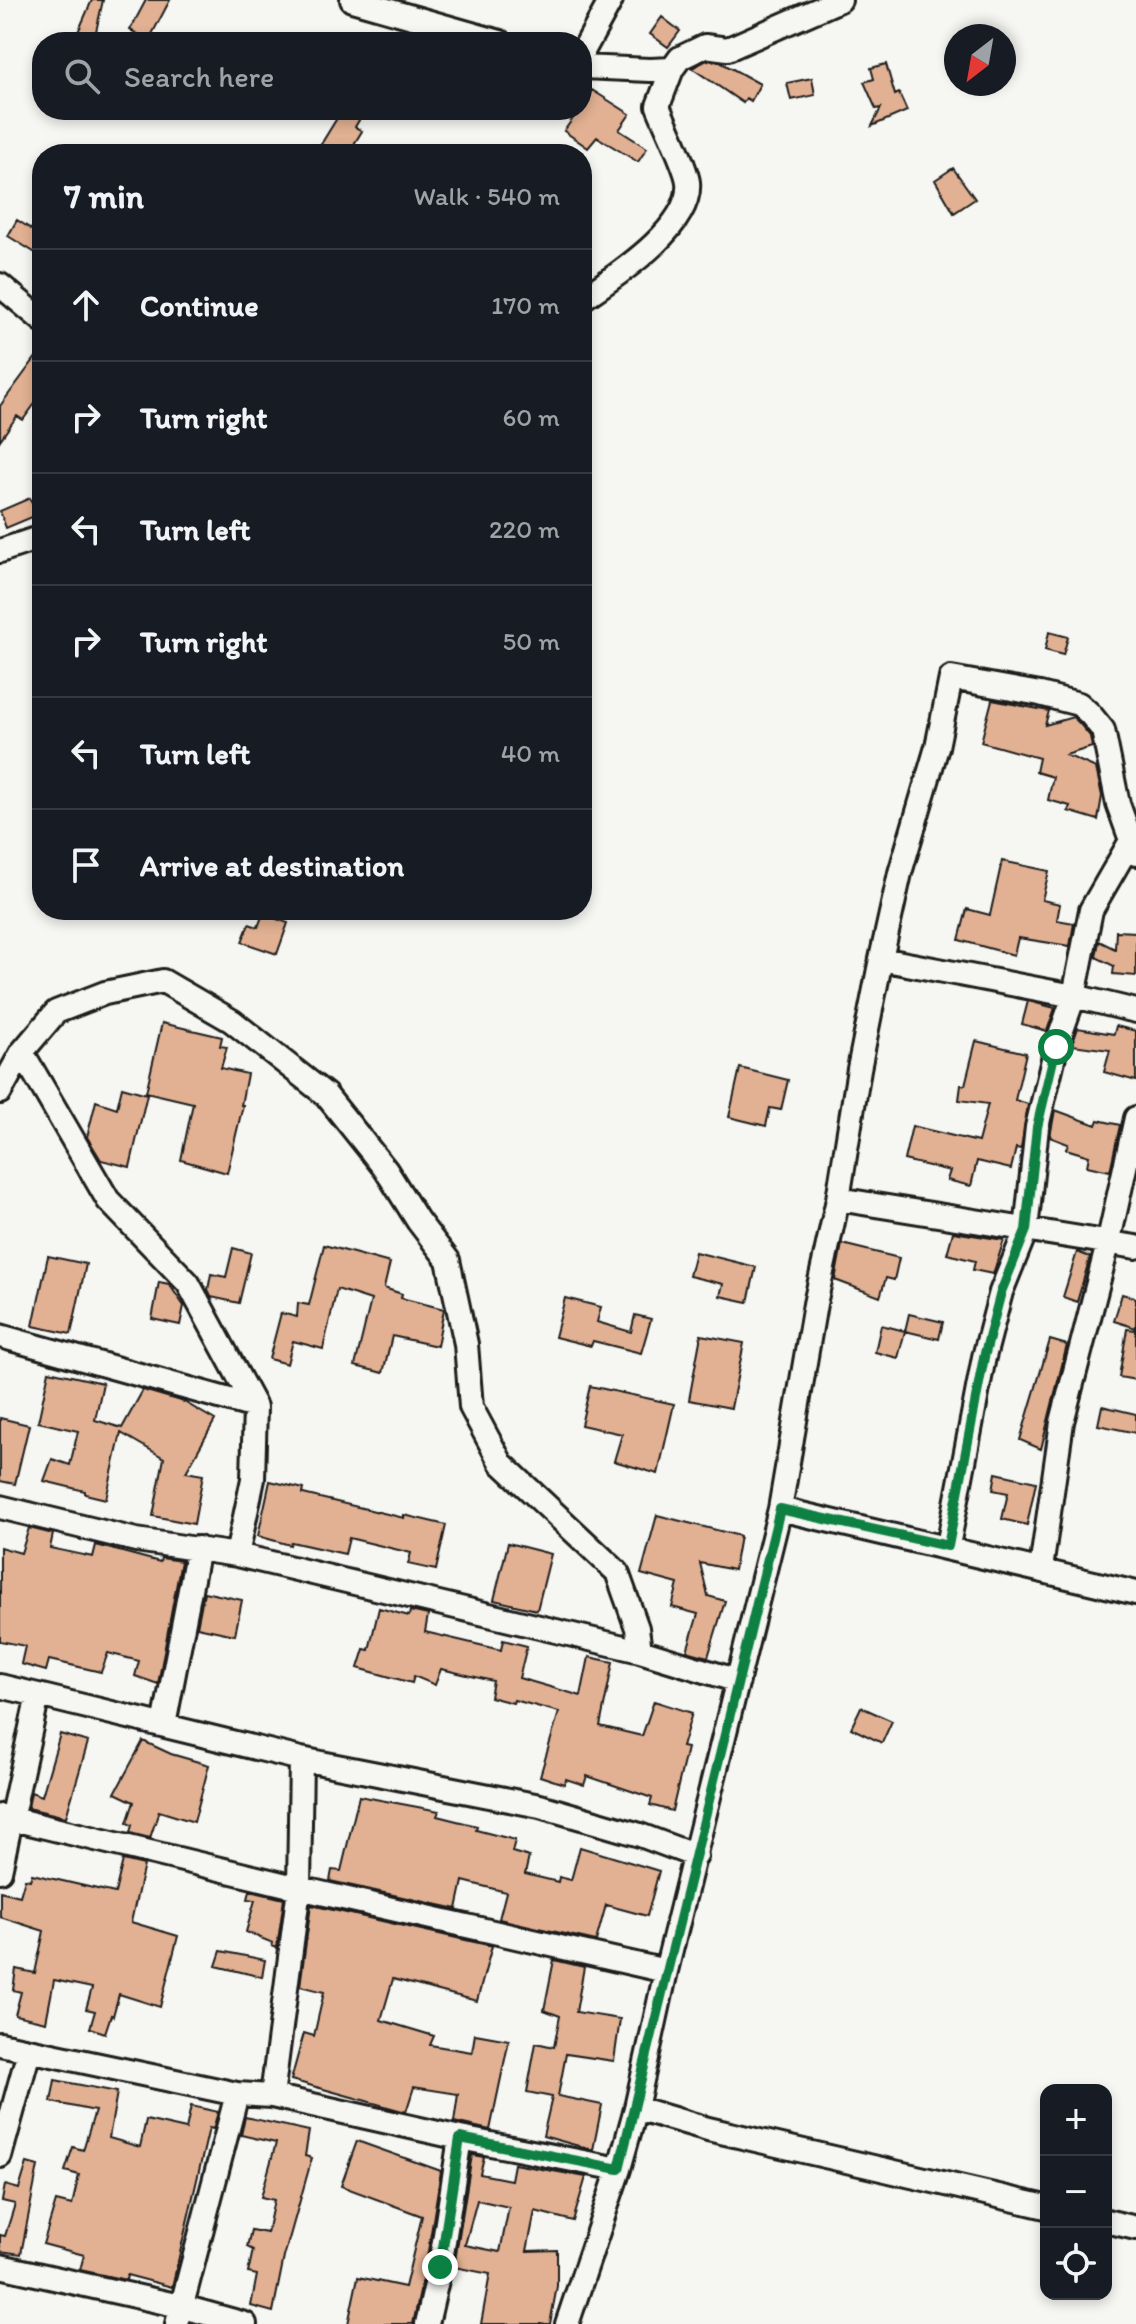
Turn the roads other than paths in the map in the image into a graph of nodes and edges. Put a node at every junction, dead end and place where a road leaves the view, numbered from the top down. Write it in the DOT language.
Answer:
graph roads {
  1 [pos="352,0"];
  2 [pos="611,0"];
  3 [pos="840,0"];
  4 [pos="465,32"];
  5 [pos="592,35"];
  6 [pos="592,67"];
  7 [pos="672,69"];
  8 [pos="0,285"];
  9 [pos="592,291"];
  10 [pos="32,312"];
  11 [pos="32,540"];
  12 [pos="0,551"];
  13 [pos="1134,846"];
  14 [pos="881,959"];
  15 [pos="1074,996"];
  16 [pos="1136,1011"];
  17 [pos="22,1052"];
  18 [pos="1,1092"];
  19 [pos="1136,1118"];
  20 [pos="838,1199"];
  21 [pos="1026,1230"];
  22 [pos="1108,1244"];
  23 [pos="1136,1247"];
  24 [pos="0,1336"];
  25 [pos="255,1407"];
  26 [pos="0,1507"];
  27 [pos="780,1509"];
  28 [pos="948,1546"];
  29 [pos="198,1548"];
  30 [pos="237,1555"];
  31 [pos="1041,1569"];
  32 [pos="1136,1593"];
  33 [pos="640,1651"];
  34 [pos="738,1681"];
  35 [pos="0,1686"];
  36 [pos="38,1695"];
  37 [pos="164,1725"];
  38 [pos="301,1759"];
  39 [pos="6,1818"];
  40 [pos="696,1856"];
  41 [pos="0,1871"];
  42 [pos="299,1888"];
  43 [pos="666,1971"];
  44 [pos="0,2044"];
  45 [pos="29,2051"];
  46 [pos="237,2094"];
  47 [pos="272,2096"];
  48 [pos="636,2108"];
  49 [pos="460,2138"];
  50 [pos="0,2156"];
  51 [pos="619,2169"];
  52 [pos="1040,2206"];
  53 [pos="1112,2222"];
  54 [pos="1136,2228"];
  55 [pos="0,2266"];
  56 [pos="179,2315"];
  57 [pos="245,2324"];
  58 [pos="427,2324"];
  59 [pos="567,2324"];
  1 -- 4 [label="street"];
  2 -- 5 [label="street"];
  3 -- 7 [label="street"];
  6 -- 7 [label="street"];
  7 -- 9 [label="street"];
  8 -- 10 [label="street"];
  11 -- 12 [label="street"];
  13 -- 14 [label="street"];
  13 -- 15 [label="street"];
  14 -- 15 [label="street"];
  14 -- 20 [label="street"];
  15 -- 16 [label="street"];
  15 -- 21 [label="street"];
  17 -- 18 [label="street"];
  17 -- 25 [label="street"];
  17 -- 33 [label="street"];
  19 -- 22 [label="street"];
  20 -- 21 [label="street"];
  20 -- 27 [label="street"];
  21 -- 22 [label="street"];
  21 -- 28 [label="street"];
  22 -- 23 [label="street"];
  22 -- 31 [label="street"];
  24 -- 25 [label="street"];
  25 -- 30 [label="street"];
  26 -- 29 [label="street"];
  27 -- 28 [label="street"];
  27 -- 34 [label="street"];
  28 -- 31 [label="street"];
  29 -- 30 [label="street"];
  29 -- 37 [label="street"];
  30 -- 33 [label="street"];
  31 -- 32 [label="street"];
  33 -- 34 [label="street"];
  34 -- 40 [label="street"];
  35 -- 36 [label="street"];
  36 -- 37 [label="street"];
  36 -- 39 [label="street"];
  37 -- 38 [label="street"];
  38 -- 40 [label="street"];
  38 -- 42 [label="street"];
  39 -- 41 [label="street"];
  39 -- 42 [label="street"];
  40 -- 43 [label="street"];
  42 -- 43 [label="street"];
  42 -- 47 [label="street"];
  43 -- 48 [label="street"];
  44 -- 45 [label="street"];
  45 -- 46 [label="street"];
  45 -- 50 [label="street"];
  46 -- 47 [label="street"];
  46 -- 56 [label="street"];
  47 -- 49 [label="street"];
  48 -- 51 [label="street"];
  48 -- 52 [label="street"];
  49 -- 51 [label="street"];
  49 -- 58 [label="street"];
  51 -- 59 [label="street"];
  53 -- 54 [label="street"];
  55 -- 56 [label="street"];
  56 -- 57 [label="street"];
}
